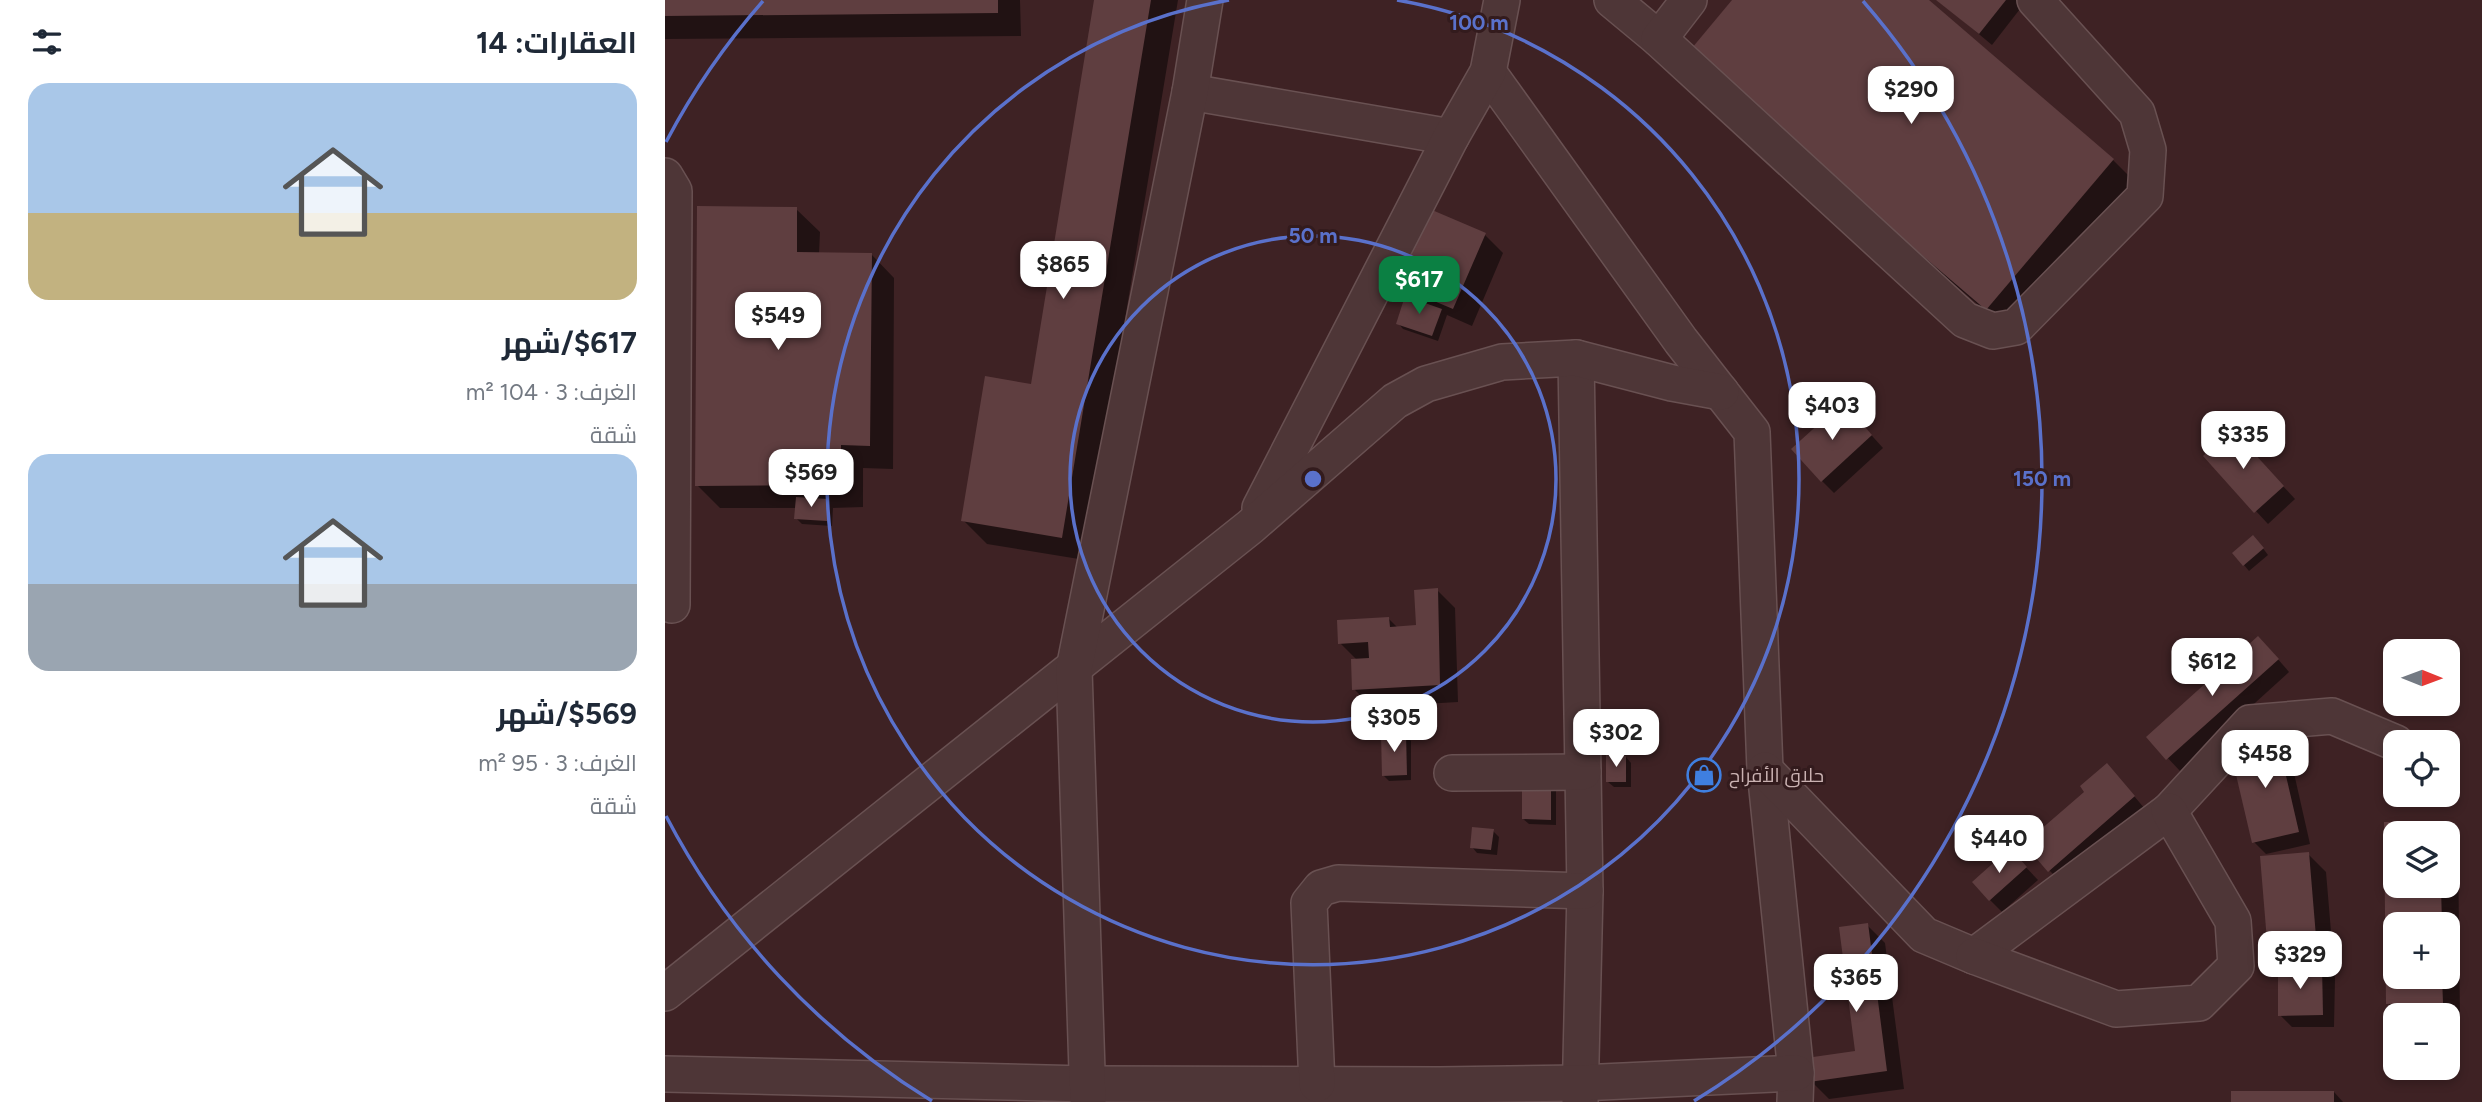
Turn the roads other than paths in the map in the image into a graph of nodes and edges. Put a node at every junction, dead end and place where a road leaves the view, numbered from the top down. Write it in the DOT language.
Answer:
graph roads {
  1 [pos="1205,0"];
  2 [pos="1502,0"];
  3 [pos="1612,0"];
  4 [pos="1689,0"];
  5 [pos="2035,0"];
  6 [pos="1659,38"];
  7 [pos="1488,72"];
  8 [pos="1190,92"];
  9 [pos="1451,137"];
  10 [pos="665,176"];
  11 [pos="1576,358"];
  12 [pos="1721,392"];
  13 [pos="1250,527"];
  14 [pos="673,605"];
  15 [pos="1074,669"];
  16 [pos="2383,738"];
  17 [pos="1765,770"];
  18 [pos="1583,772"];
  19 [pos="1452,773"];
  20 [pos="2169,811"];
  21 [pos="1585,891"];
  22 [pos="1974,956"];
  23 [pos="665,993"];
  24 [pos="665,1074"];
  25 [pos="1317,1084"];
  26 [pos="1796,1087"];
  27 [pos="1580,1092"];
  28 [pos="1087,1093"];
  29 [pos="1439,1093"];
  1 -- 8 [label="street"];
  2 -- 7 [label="street"];
  3 -- 6 [label="street"];
  4 -- 6 [label="street"];
  5 -- 6 [label="street"];
  7 -- 9 [label="street"];
  7 -- 12 [label="street"];
  8 -- 9 [label="street"];
  8 -- 15 [label="street"];
  9 -- 13 [label="street"];
  10 -- 14 [label="street"];
  11 -- 12 [label="street"];
  11 -- 13 [label="street"];
  11 -- 18 [label="street"];
  12 -- 17 [label="street"];
  13 -- 15 [label="street"];
  15 -- 23 [label="street"];
  15 -- 28 [label="street"];
  16 -- 20 [label="street"];
  17 -- 22 [label="street"];
  17 -- 26 [label="street"];
  18 -- 19 [label="street"];
  18 -- 21 [label="street"];
  20 -- 22 [label="street"];
  20 -- 22 [label="street"];
  21 -- 25 [label="street"];
  21 -- 27 [label="street"];
  24 -- 28 [label="street"];
  25 -- 28 [label="street"];
  25 -- 29 [label="street"];
  26 -- 27 [label="street"];
  27 -- 29 [label="street"];
}
